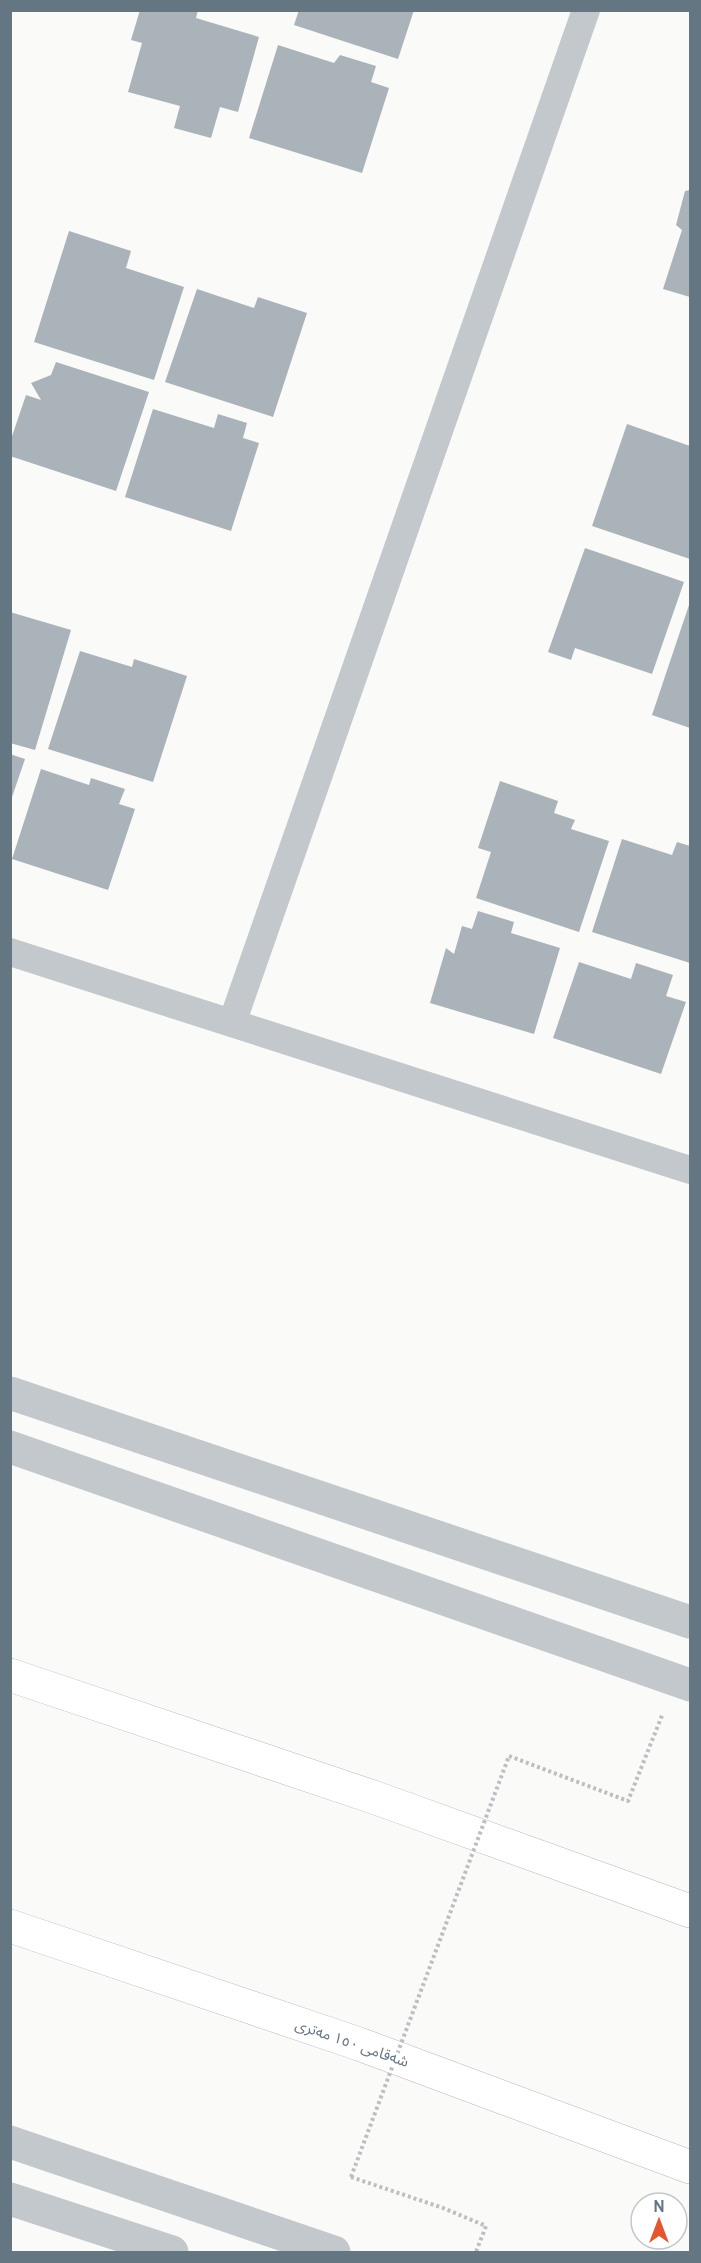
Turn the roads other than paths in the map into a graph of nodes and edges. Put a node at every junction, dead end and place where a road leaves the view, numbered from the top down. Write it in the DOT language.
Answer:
graph roads {
  1 [pos="586,10"];
  2 [pos="10,952"];
  3 [pos="232,1023"];
  4 [pos="690,1170"];
  5 [pos="10,1393"];
  6 [pos="10,1447"];
  7 [pos="690,1622"];
  8 [pos="10,1676"];
  9 [pos="683,1683"];
  10 [pos="690,1911"];
  11 [pos="10,1926"];
  12 [pos="10,2142"];
  13 [pos="690,2167"];
  14 [pos="10,2199"];
  15 [pos="172,2253"];
  16 [pos="334,2253"];
  1 -- 3 [label="street"];
  2 -- 3 [label="street"];
  3 -- 4 [label="street"];
  5 -- 7 [label="street"];
  6 -- 9 [label="street"];
  8 -- 10 [label="highway"];
  11 -- 13 [label="highway, شەقامی ١٥٠ مەتری"];
  12 -- 16 [label="street"];
  14 -- 15 [label="street"];
}
